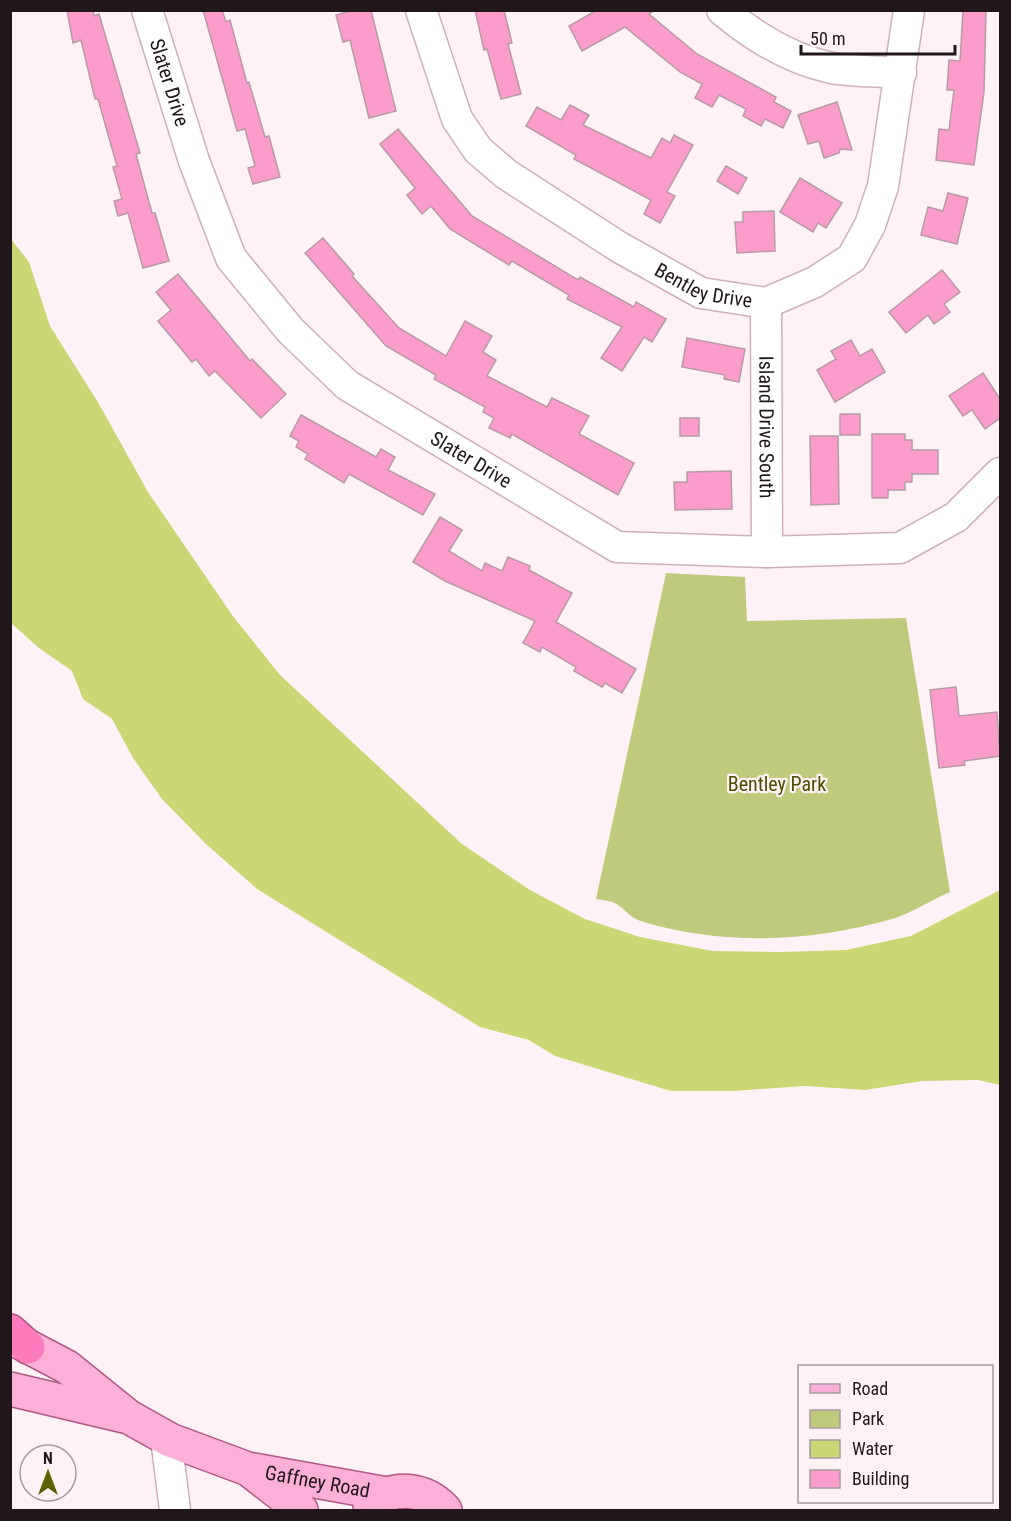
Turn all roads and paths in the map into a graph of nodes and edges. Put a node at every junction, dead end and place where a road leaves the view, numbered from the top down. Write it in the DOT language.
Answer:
graph roads {
  1 [pos="147,10"];
  2 [pos="421,10"];
  3 [pos="722,10"];
  4 [pos="909,10"];
  5 [pos="901,73"];
  6 [pos="766,303"];
  7 [pos="1000,473"];
  8 [pos="767,552"];
  9 [pos="15,1339"];
  10 [pos="10,1389"];
  11 [pos="129,1417"];
  12 [pos="166,1437"];
  13 [pos="248,1469"];
  14 [pos="376,1502"];
  15 [pos="175,1510"];
  16 [pos="301,1510"];
  17 [pos="445,1510"];
  1 -- 8 [label="street, Slater Drive"];
  2 -- 6 [label="street, Bentley Drive"];
  3 -- 5 [label="street"];
  4 -- 5 [label="street, Bentley Drive"];
  5 -- 6 [label="street, Bentley Drive"];
  6 -- 8 [label="street, Island Drive South"];
  7 -- 8 [label="street, Slater Drive"];
  9 -- 11 [label="main road, Gaffney Road"];
  10 -- 11 [label="main road, Gaffney Road"];
  11 -- 12 [label="main road, Gaffney Road"];
  12 -- 13 [label="main road, Gaffney Road"];
  12 -- 15 [label="street"];
  13 -- 14 [label="main road, Gaffney Road"];
  13 -- 16 [label="main road, Gaffney Road"];
  14 -- 17 [label="main road, Gaffney Road"];
}
